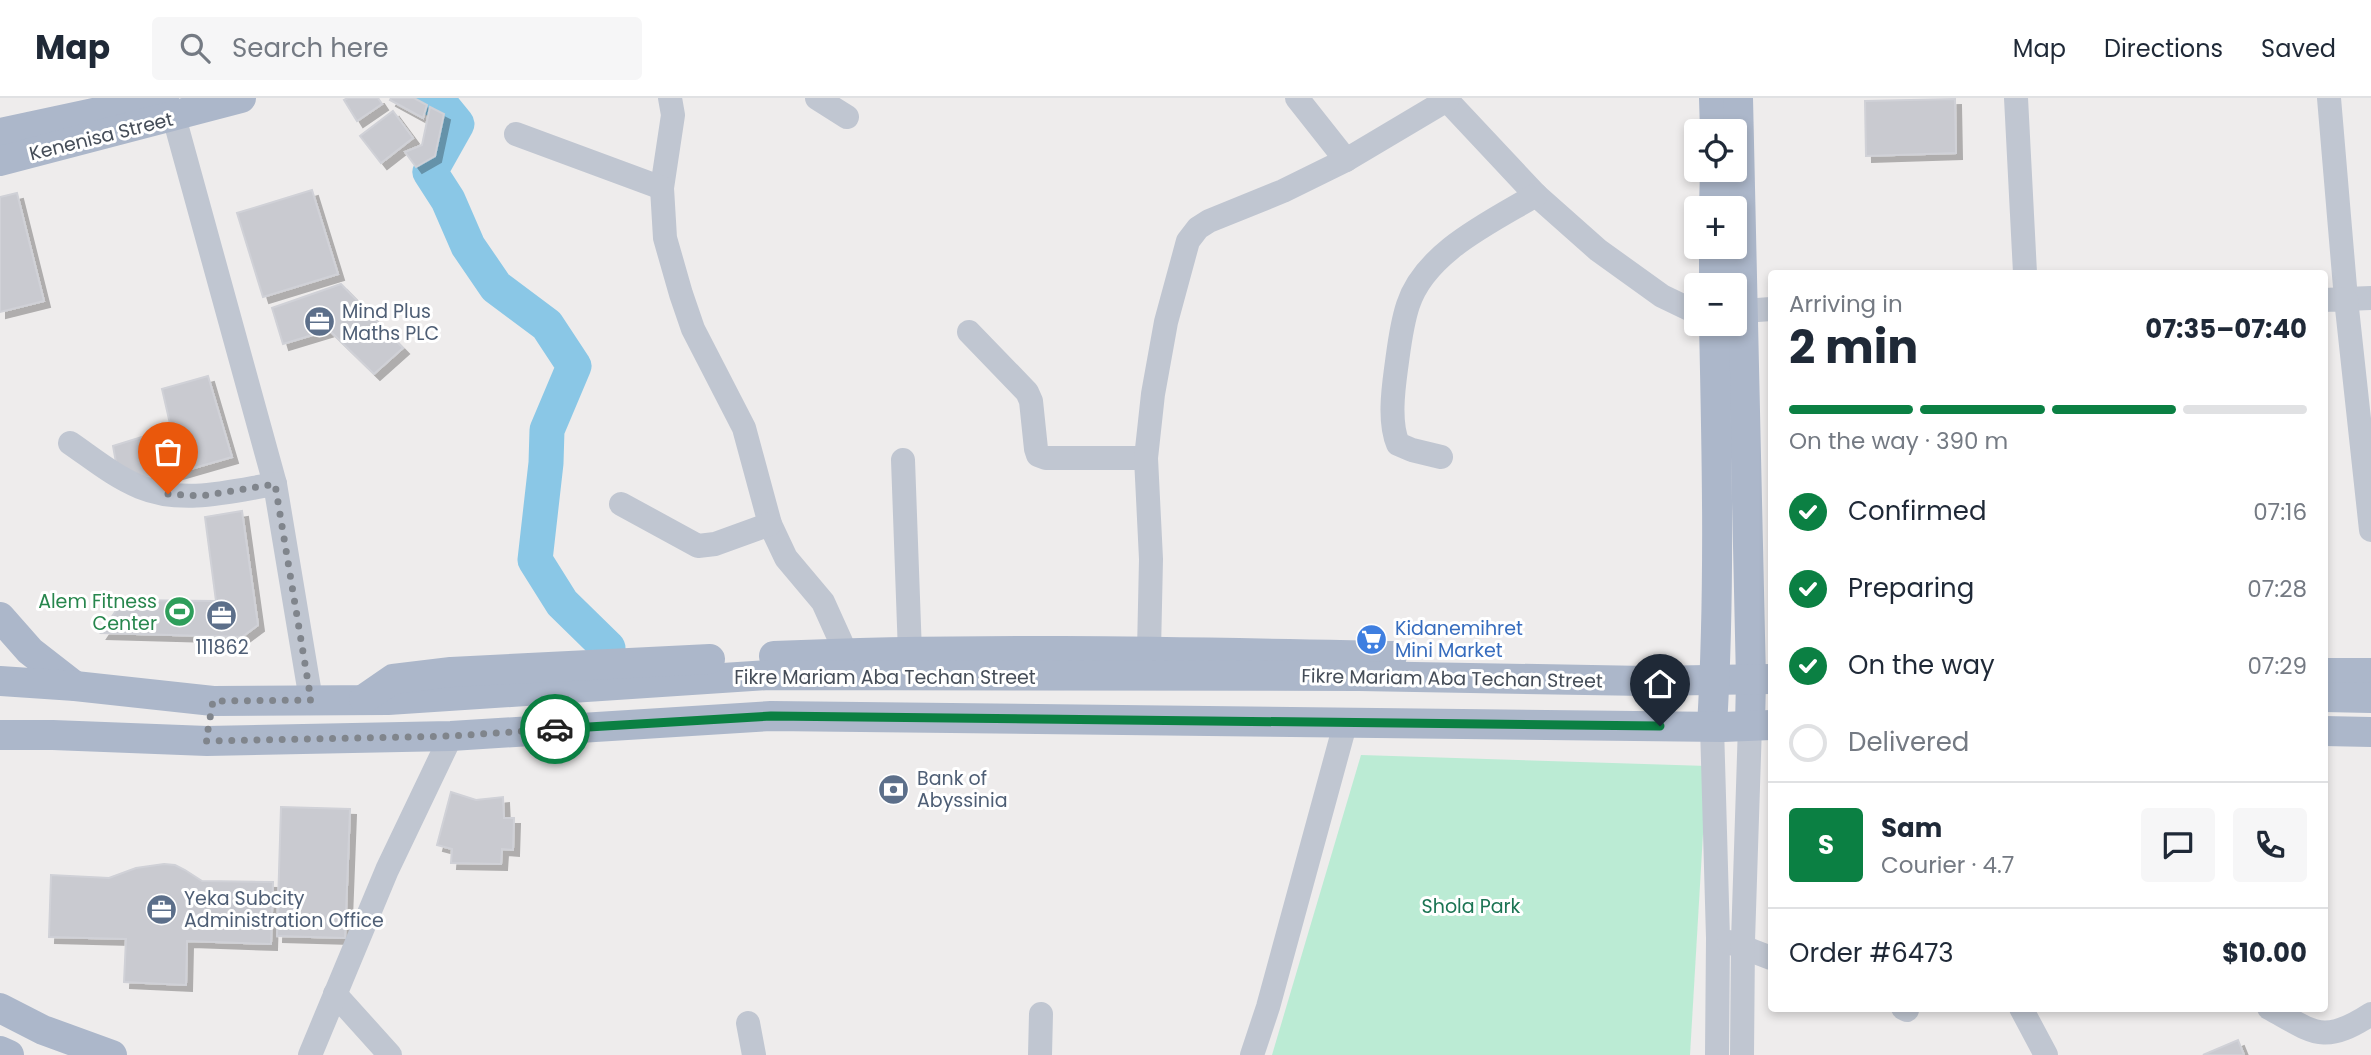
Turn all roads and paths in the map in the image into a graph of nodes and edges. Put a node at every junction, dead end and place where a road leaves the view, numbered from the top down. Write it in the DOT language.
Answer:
graph roads {
  1 [pos="241,98"];
  2 [pos="670,98"];
  3 [pos="817,98"];
  4 [pos="1297,98"];
  5 [pos="1714,98"];
  6 [pos="1738,98"];
  7 [pos="2016,98"];
  8 [pos="2329,98"];
  9 [pos="1446,99"];
  10 [pos="169,108"];
  11 [pos="848,117"];
  12 [pos="1715,119"];
  13 [pos="0,133"];
  14 [pos="516,134"];
  15 [pos="1346,160"];
  16 [pos="0,161"];
  17 [pos="662,188"];
  18 [pos="1536,195"];
  19 [pos="2025,270"];
  20 [pos="2371,298"];
  21 [pos="2335,299"];
  22 [pos="1684,307"];
  23 [pos="1757,310"];
  24 [pos="969,332"];
  25 [pos="1714,336"];
  26 [pos="70,443"];
  27 [pos="1441,457"];
  28 [pos="1146,458"];
  29 [pos="903,460"];
  30 [pos="275,484"];
  31 [pos="621,504"];
  32 [pos="770,524"];
  33 [pos="2371,530"];
  34 [pos="0,617"];
  35 [pos="1149,651"];
  36 [pos="846,653"];
  37 [pos="910,653"];
  38 [pos="2328,673"];
  39 [pos="2371,673"];
  40 [pos="769,676"];
  41 [pos="1761,679"];
  42 [pos="1611,680"];
  43 [pos="1715,680"];
  44 [pos="0,681"];
  45 [pos="75,686"];
  46 [pos="2328,697"];
  47 [pos="2371,698"];
  48 [pos="311,700"];
  49 [pos="362,700"];
  50 [pos="213,701"];
  51 [pos="771,716"];
  52 [pos="1346,722"];
  53 [pos="1761,725"];
  54 [pos="1712,726"];
  55 [pos="2328,731"];
  56 [pos="2371,732"];
  57 [pos="0,735"];
  58 [pos="452,736"];
  59 [pos="206,741"];
  60 [pos="1718,938"];
  61 [pos="1743,947"];
  62 [pos="1768,957"];
  63 [pos="335,993"];
  64 [pos="0,1008"];
  65 [pos="2023,1012"];
  66 [pos="2276,1012"];
  67 [pos="1041,1014"];
  68 [pos="2371,1014"];
  69 [pos="748,1023"];
  70 [pos="0,1051"];
  71 [pos="9,1055"];
  72 [pos="112,1055"];
  73 [pos="310,1055"];
  74 [pos="390,1055"];
  75 [pos="754,1055"];
  76 [pos="1040,1055"];
  77 [pos="1252,1055"];
  78 [pos="1717,1055"];
  79 [pos="1742,1055"];
  80 [pos="2046,1055"];
  1 -- 10 [label="main road, Kenenisa Street"];
  2 -- 17 [label="street"];
  3 -- 11 [label="street"];
  4 -- 15 [label="street"];
  5 -- 12 [label="main road"];
  6 -- 23 [label="main road"];
  7 -- 19 [label="street"];
  8 -- 21 [label="street"];
  9 -- 15 [label="street"];
  9 -- 18 [label="street"];
  10 -- 13 [label="main road, Kenenisa Street"];
  10 -- 16 [label="main road, Kenenisa Street"];
  10 -- 30 [label="street"];
  14 -- 17 [label="street"];
  15 -- 28 [label="street"];
  17 -- 32 [label="street"];
  18 -- 22 [label="street"];
  18 -- 27 [label="street"];
  20 -- 21 [label="street"];
  21 -- 33 [label="street"];
  23 -- 41 [label="main road"];
  24 -- 28 [label="street"];
  25 -- 43 [label="main road"];
  26 -- 30 [label="street"];
  28 -- 35 [label="street"];
  29 -- 37 [label="street"];
  30 -- 48 [label="street"];
  31 -- 32 [label="street"];
  32 -- 36 [label="street"];
  34 -- 45 [label="main road"];
  35 -- 37 [label="main road"];
  35 -- 42 [label="main road"];
  36 -- 37 [label="main road"];
  36 -- 49 [label="main road"];
  38 -- 39 [label="main road"];
  40 -- 42 [label="main road, Fikre Mariam Aba Techan Street"];
  40 -- 49 [label="main road, Fikre Mariam Aba Techan Street"];
  40 -- 51 [label="main road"];
  41 -- 43 [label="main road, Fikre Mariam Aba Techan Street"];
  41 -- 53 [label="main road"];
  42 -- 43 [label="main road, Fikre Mariam Aba Techan Street"];
  43 -- 54 [label="main road"];
  44 -- 45 [label="main road, Fikre Mariam Aba Techan Street"];
  45 -- 50 [label="main road, Fikre Mariam Aba Techan Street"];
  46 -- 47 [label="main road"];
  48 -- 49 [label="main road, Fikre Mariam Aba Techan Street"];
  48 -- 50 [label="main road, Fikre Mariam Aba Techan Street"];
  50 -- 59 [label="main road"];
  51 -- 52 [label="main road, Fikre Mariam Aba Techan Street"];
  51 -- 58 [label="main road, Fikre Mariam Aba Techan Street"];
  52 -- 54 [label="main road, Fikre Mariam Aba Techan Street"];
  52 -- 77 [label="street"];
  53 -- 54 [label="main road, Fikre Mariam Aba Techan Street"];
  53 -- 61 [label="street"];
  54 -- 60 [label="street"];
  55 -- 56 [label="main road"];
  57 -- 59 [label="main road, Fikre Mariam Aba Techan Street"];
  58 -- 59 [label="main road, Fikre Mariam Aba Techan Street"];
  58 -- 63 [label="street"];
  60 -- 61 [label="street"];
  60 -- 78 [label="street"];
  61 -- 62 [label="street"];
  61 -- 79 [label="street"];
  63 -- 73 [label="street"];
  63 -- 74 [label="street"];
  64 -- 72 [label="main road"];
  65 -- 80 [label="street"];
  66 -- 68 [label="street"];
  67 -- 76 [label="street"];
  69 -- 75 [label="street"];
  70 -- 71 [label="main road"];
}
